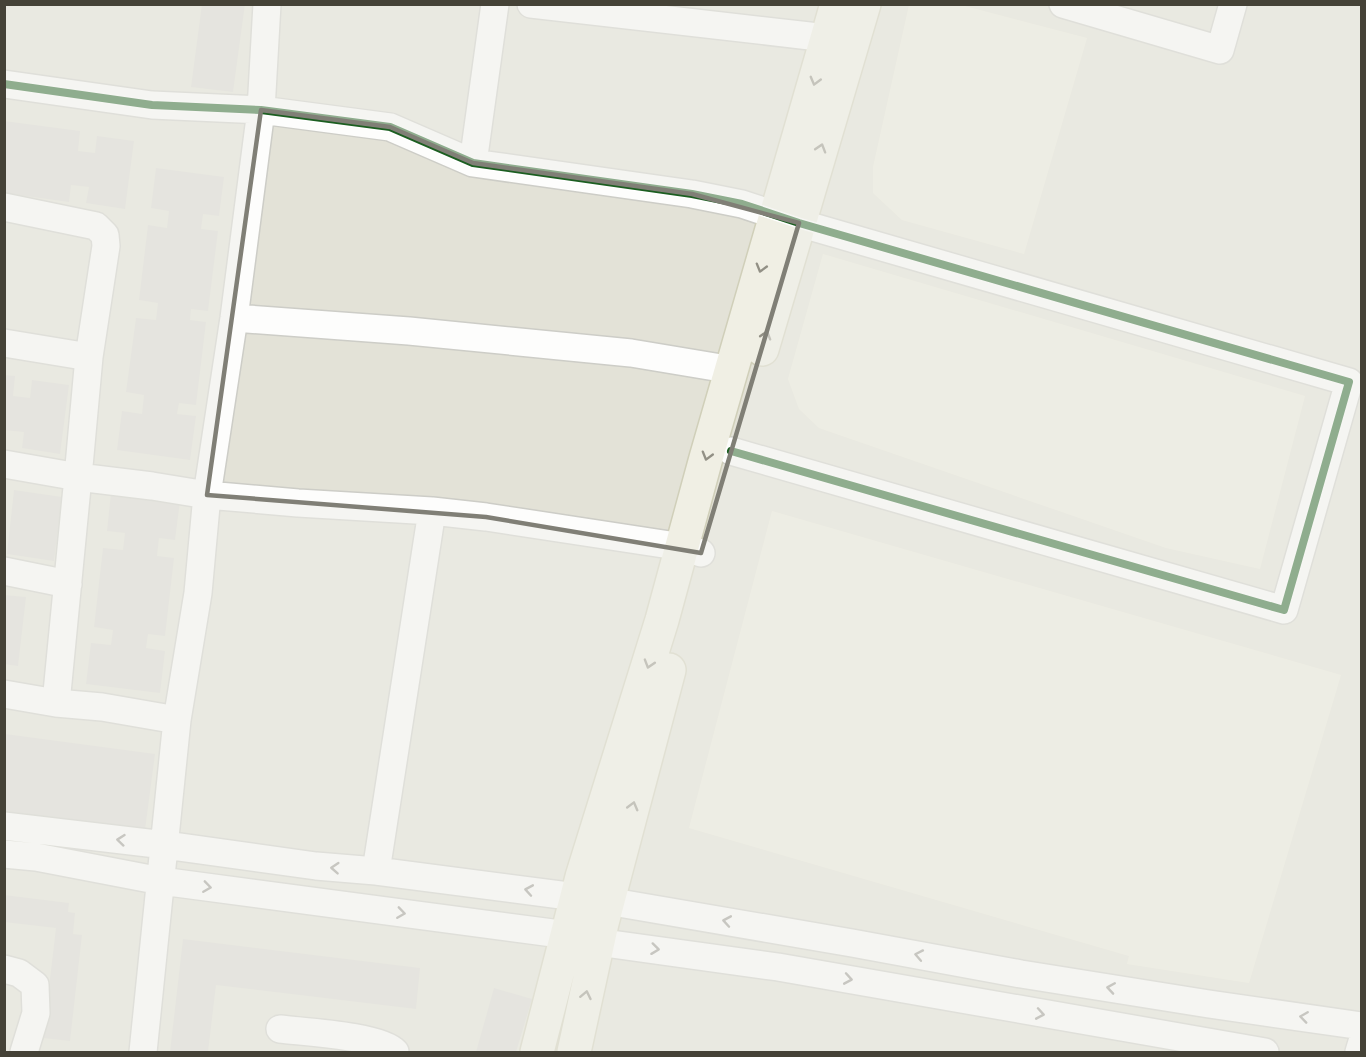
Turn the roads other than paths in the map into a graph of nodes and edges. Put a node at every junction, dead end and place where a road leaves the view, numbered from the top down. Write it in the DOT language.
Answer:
graph roads {
  1 [pos="267,4"];
  2 [pos="495,4"];
  3 [pos="531,4"];
  4 [pos="837,4"];
  5 [pos="864,4"];
  6 [pos="1063,4"];
  7 [pos="1233,4"];
  8 [pos="827,38"];
  9 [pos="4,84"];
  10 [pos="261,110"];
  11 [pos="473,163"];
  12 [pos="4,207"];
  13 [pos="788,219"];
  14 [pos="234,318"];
  15 [pos="4,343"];
  16 [pos="89,357"];
  17 [pos="733,370"];
  18 [pos="731,451"];
  19 [pos="4,464"];
  20 [pos="78,477"];
  21 [pos="207,495"];
  22 [pos="432,511"];
  23 [pos="692,550"];
  24 [pos="4,571"];
  25 [pos="68,584"];
  26 [pos="4,694"];
  27 [pos="56,702"];
  28 [pos="177,720"];
  29 [pos="4,826"];
  30 [pos="165,844"];
  31 [pos="4,854"];
  32 [pos="376,871"];
  33 [pos="161,881"];
  34 [pos="592,900"];
  35 [pos="583,939"];
  36 [pos="4,969"];
  37 [pos="1362,1026"];
  38 [pos="280,1029"];
  39 [pos="1362,1042"];
  40 [pos="24,1053"];
  41 [pos="143,1053"];
  42 [pos="395,1053"];
  43 [pos="537,1053"];
  44 [pos="574,1053"];
  45 [pos="1265,1053"];
  46 [pos="1359,1053"];
  1 -- 10 [label="street"];
  2 -- 11 [label="street"];
  3 -- 8 [label="street"];
  4 -- 8 [label="main road"];
  13 -- 5 [label="main road, one-way"];
  6 -- 7 [label="street"];
  8 -- 13 [label="main road, one-way"];
  9 -- 10 [label="street"];
  10 -- 11 [label="street"];
  10 -- 14 [label="street"];
  11 -- 13 [label="street"];
  12 -- 16 [label="street"];
  13 -- 17 [label="main road, one-way"];
  18 -- 13 [label="main road, one-way"];
  13 -- 18 [label="street"];
  14 -- 17 [label="street"];
  14 -- 21 [label="street"];
  15 -- 16 [label="street"];
  16 -- 20 [label="street"];
  17 -- 23 [label="main road, one-way"];
  18 -- 23 [label="main road"];
  19 -- 20 [label="street"];
  20 -- 21 [label="street"];
  20 -- 25 [label="street"];
  21 -- 22 [label="street"];
  21 -- 28 [label="street"];
  22 -- 23 [label="street"];
  22 -- 32 [label="street"];
  23 -- 34 [label="main road"];
  24 -- 25 [label="street"];
  25 -- 27 [label="street"];
  26 -- 27 [label="street"];
  27 -- 28 [label="street"];
  28 -- 30 [label="street"];
  30 -- 29 [label="street, one-way"];
  32 -- 30 [label="street, one-way"];
  30 -- 33 [label="street"];
  31 -- 33 [label="street"];
  34 -- 32 [label="street, one-way"];
  33 -- 35 [label="street, one-way"];
  33 -- 41 [label="street"];
  34 -- 35 [label="main road"];
  37 -- 34 [label="street, one-way"];
  35 -- 43 [label="main road"];
  44 -- 35 [label="main road, one-way"];
  35 -- 45 [label="street, one-way"];
  36 -- 40 [label="street"];
  38 -- 42 [label="street"];
  39 -- 46 [label="street"];
}
